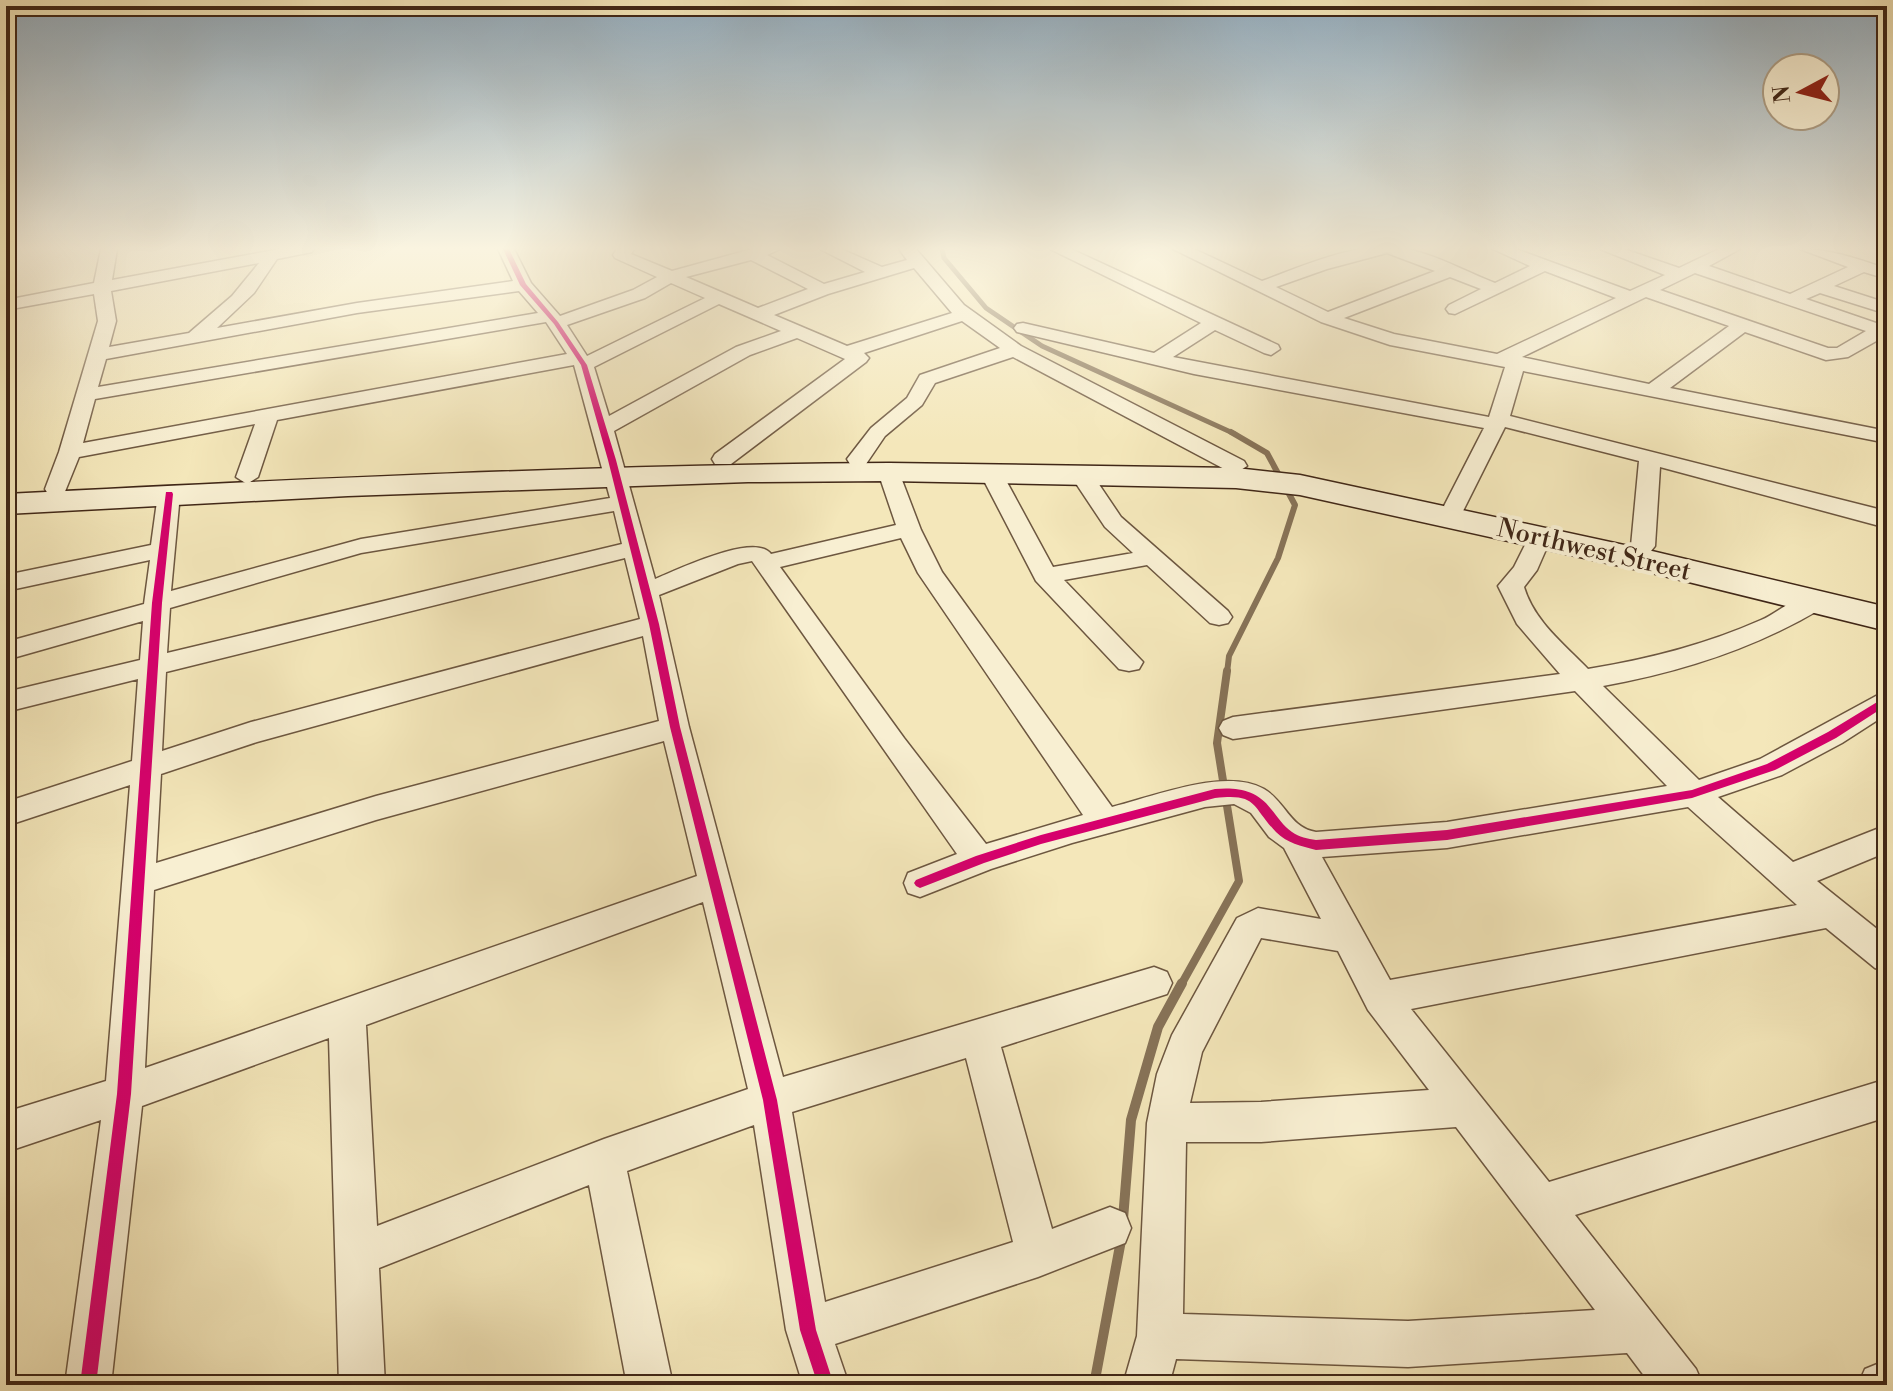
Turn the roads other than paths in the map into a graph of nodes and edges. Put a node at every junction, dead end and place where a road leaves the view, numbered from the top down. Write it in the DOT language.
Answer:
graph roads {
  1 [pos="106,314"];
  2 [pos="221,314"];
  3 [pos="323,314"];
  4 [pos="549,314"];
  5 [pos="575,314"];
  6 [pos="684,314"];
  7 [pos="759,314"];
  8 [pos="965,314"];
  9 [pos="1194,314"];
  10 [pos="1318,314"];
  11 [pos="1338,314"];
  12 [pos="1600,314"];
  13 [pos="1702,314"];
  14 [pos="1835,314"];
  15 [pos="1327,318"];
  16 [pos="554,319"];
  17 [pos="1213,323"];
  18 [pos="1741,326"];
  19 [pos="1023,328"];
  20 [pos="1883,329"];
  21 [pos="798,331"];
  22 [pos="195,336"];
  23 [pos="1271,349"];
  24 [pos="1014,350"];
  25 [pos="845,353"];
  26 [pos="97,355"];
  27 [pos="1158,359"];
  28 [pos="1509,361"];
  29 [pos="582,362"];
  30 [pos="1653,391"];
  31 [pos="86,395"];
  32 [pos="268,415"];
  33 [pos="1497,422"];
  34 [pos="602,429"];
  35 [pos="1887,437"];
  36 [pos="70,452"];
  37 [pos="1650,458"];
  38 [pos="723,459"];
  39 [pos="858,459"];
  40 [pos="889,472"];
  41 [pos="1255,472"];
  42 [pos="991,473"];
  43 [pos="1082,476"];
  44 [pos="247,477"];
  45 [pos="1300,479"];
  46 [pos="616,480"];
  47 [pos="56,489"];
  48 [pos="6,491"];
  49 [pos="169,494"];
  50 [pos="6,504"];
  51 [pos="1455,506"];
  52 [pos="1887,521"];
  53 [pos="909,530"];
  54 [pos="1539,538"];
  55 [pos="1643,546"];
  56 [pos="636,548"];
  57 [pos="162,550"];
  58 [pos="1152,557"];
  59 [pos="766,563"];
  60 [pos="1045,576"];
  61 [pos="6,583"];
  62 [pos="1813,602"];
  63 [pos="1887,604"];
  64 [pos="157,606"];
  65 [pos="650,608"];
  66 [pos="1219,617"];
  67 [pos="1887,619"];
  68 [pos="6,651"];
  69 [pos="1129,662"];
  70 [pos="154,667"];
  71 [pos="1581,680"];
  72 [pos="1887,700"];
  73 [pos="6,702"];
  74 [pos="675,727"];
  75 [pos="1233,728"];
  76 [pos="145,770"];
  77 [pos="1692,794"];
  78 [pos="6,814"];
  79 [pos="1104,820"];
  80 [pos="1887,838"];
  81 [pos="1297,843"];
  82 [pos="978,858"];
  83 [pos="1790,878"];
  84 [pos="140,881"];
  85 [pos="717,883"];
  86 [pos="920,883"];
  87 [pos="1830,913"];
  88 [pos="1348,938"];
  89 [pos="1887,957"];
  90 [pos="1154,983"];
  91 [pos="1381,998"];
  92 [pos="347,1015"];
  93 [pos="979,1036"];
  94 [pos="124,1094"];
  95 [pos="1887,1098"];
  96 [pos="770,1100"];
  97 [pos="1463,1107"];
  98 [pos="1167,1123"];
  99 [pos="6,1132"];
  100 [pos="604,1159"];
  101 [pos="1541,1205"];
  102 [pos="1110,1228"];
  103 [pos="357,1255"];
  104 [pos="1038,1256"];
  105 [pos="808,1330"];
  106 [pos="1638,1330"];
  107 [pos="1160,1336"];
  108 [pos="1887,1383"];
  109 [pos="88,1385"];
  110 [pos="362,1385"];
  111 [pos="650,1385"];
  112 [pos="826,1385"];
  113 [pos="1146,1385"];
  114 [pos="1680,1385"];
  115 [pos="1881,1385"];
  1 -- 26 [label="street"];
  2 -- 22 [label="street"];
  3 -- 22 [label="street"];
  4 -- 16 [label="street"];
  5 -- 16 [label="street"];
  6 -- 29 [label="street"];
  7 -- 21 [label="street"];
  8 -- 24 [label="street"];
  8 -- 25 [label="street"];
  9 -- 17 [label="street"];
  10 -- 15 [label="street"];
  11 -- 15 [label="street"];
  12 -- 28 [label="street"];
  13 -- 18 [label="street"];
  14 -- 20 [label="street"];
  15 -- 28 [label="street"];
  16 -- 29 [label="street"];
  16 -- 31 [label="street"];
  17 -- 23 [label="street"];
  17 -- 27 [label="street"];
  18 -- 20 [label="street"];
  18 -- 30 [label="street"];
  19 -- 27 [label="street"];
  21 -- 25 [label="street"];
  21 -- 34 [label="street"];
  22 -- 26 [label="street"];
  24 -- 39 [label="street"];
  24 -- 41 [label="street"];
  25 -- 38 [label="street"];
  26 -- 31 [label="street"];
  27 -- 33 [label="street"];
  28 -- 30 [label="street"];
  28 -- 33 [label="street"];
  29 -- 32 [label="street"];
  29 -- 34 [label="street"];
  30 -- 35 [label="street"];
  31 -- 36 [label="street"];
  32 -- 36 [label="street"];
  32 -- 44 [label="street"];
  33 -- 37 [label="street"];
  33 -- 51 [label="street"];
  34 -- 46 [label="street"];
  36 -- 47 [label="street"];
  37 -- 52 [label="street"];
  37 -- 55 [label="street"];
  38 -- 39 [label="main road"];
  38 -- 46 [label="main road"];
  39 -- 41 [label="main road"];
  40 -- 42 [label="main road"];
  40 -- 46 [label="main road"];
  40 -- 53 [label="street"];
  41 -- 43 [label="main road"];
  41 -- 45 [label="main road"];
  42 -- 43 [label="main road"];
  42 -- 60 [label="street"];
  43 -- 58 [label="street"];
  44 -- 46 [label="main road"];
  44 -- 47 [label="main road"];
  45 -- 51 [label="main road, Northwest Street"];
  45 -- 54 [label="main road, Northwest Street"];
  46 -- 49 [label="main road"];
  46 -- 56 [label="street"];
  46 -- 64 [label="street"];
  47 -- 48 [label="main road"];
  49 -- 50 [label="main road"];
  49 -- 57 [label="street"];
  51 -- 55 [label="main road, Northwest Street"];
  53 -- 59 [label="street"];
  53 -- 79 [label="street"];
  54 -- 62 [label="main road, Northwest Street"];
  54 -- 71 [label="street"];
  55 -- 63 [label="main road, Northwest Street"];
  56 -- 65 [label="street"];
  56 -- 70 [label="street"];
  57 -- 61 [label="street"];
  57 -- 64 [label="street"];
  58 -- 60 [label="street"];
  58 -- 66 [label="street"];
  59 -- 65 [label="street"];
  59 -- 82 [label="street"];
  60 -- 69 [label="street"];
  62 -- 67 [label="main road, Northwest Street"];
  62 -- 71 [label="street"];
  64 -- 68 [label="street"];
  64 -- 70 [label="street"];
  65 -- 74 [label="street"];
  65 -- 76 [label="street"];
  70 -- 73 [label="street"];
  70 -- 76 [label="street"];
  71 -- 75 [label="street"];
  71 -- 77 [label="street"];
  72 -- 77 [label="street"];
  74 -- 84 [label="street"];
  74 -- 85 [label="street"];
  76 -- 78 [label="street"];
  76 -- 84 [label="street"];
  77 -- 81 [label="street"];
  77 -- 83 [label="street"];
  79 -- 81 [label="street"];
  79 -- 82 [label="street"];
  80 -- 83 [label="street"];
  81 -- 88 [label="street"];
  82 -- 86 [label="street"];
  83 -- 87 [label="street"];
  84 -- 94 [label="street"];
  85 -- 92 [label="street"];
  85 -- 96 [label="street"];
  87 -- 89 [label="street"];
  87 -- 91 [label="street"];
  88 -- 91 [label="street"];
  88 -- 98 [label="street"];
  90 -- 93 [label="street"];
  91 -- 97 [label="street"];
  92 -- 94 [label="street"];
  92 -- 103 [label="street"];
  93 -- 96 [label="street"];
  93 -- 104 [label="street"];
  94 -- 99 [label="street"];
  94 -- 109 [label="street"];
  95 -- 101 [label="street"];
  96 -- 100 [label="street"];
  96 -- 105 [label="street"];
  97 -- 98 [label="street"];
  97 -- 101 [label="street"];
  98 -- 107 [label="street"];
  100 -- 103 [label="street"];
  100 -- 111 [label="street"];
  101 -- 106 [label="street"];
  102 -- 104 [label="street"];
  103 -- 110 [label="street"];
  104 -- 105 [label="street"];
  105 -- 112 [label="street"];
  106 -- 107 [label="street"];
  106 -- 114 [label="street"];
  107 -- 113 [label="street"];
  108 -- 115 [label="street"];
}
